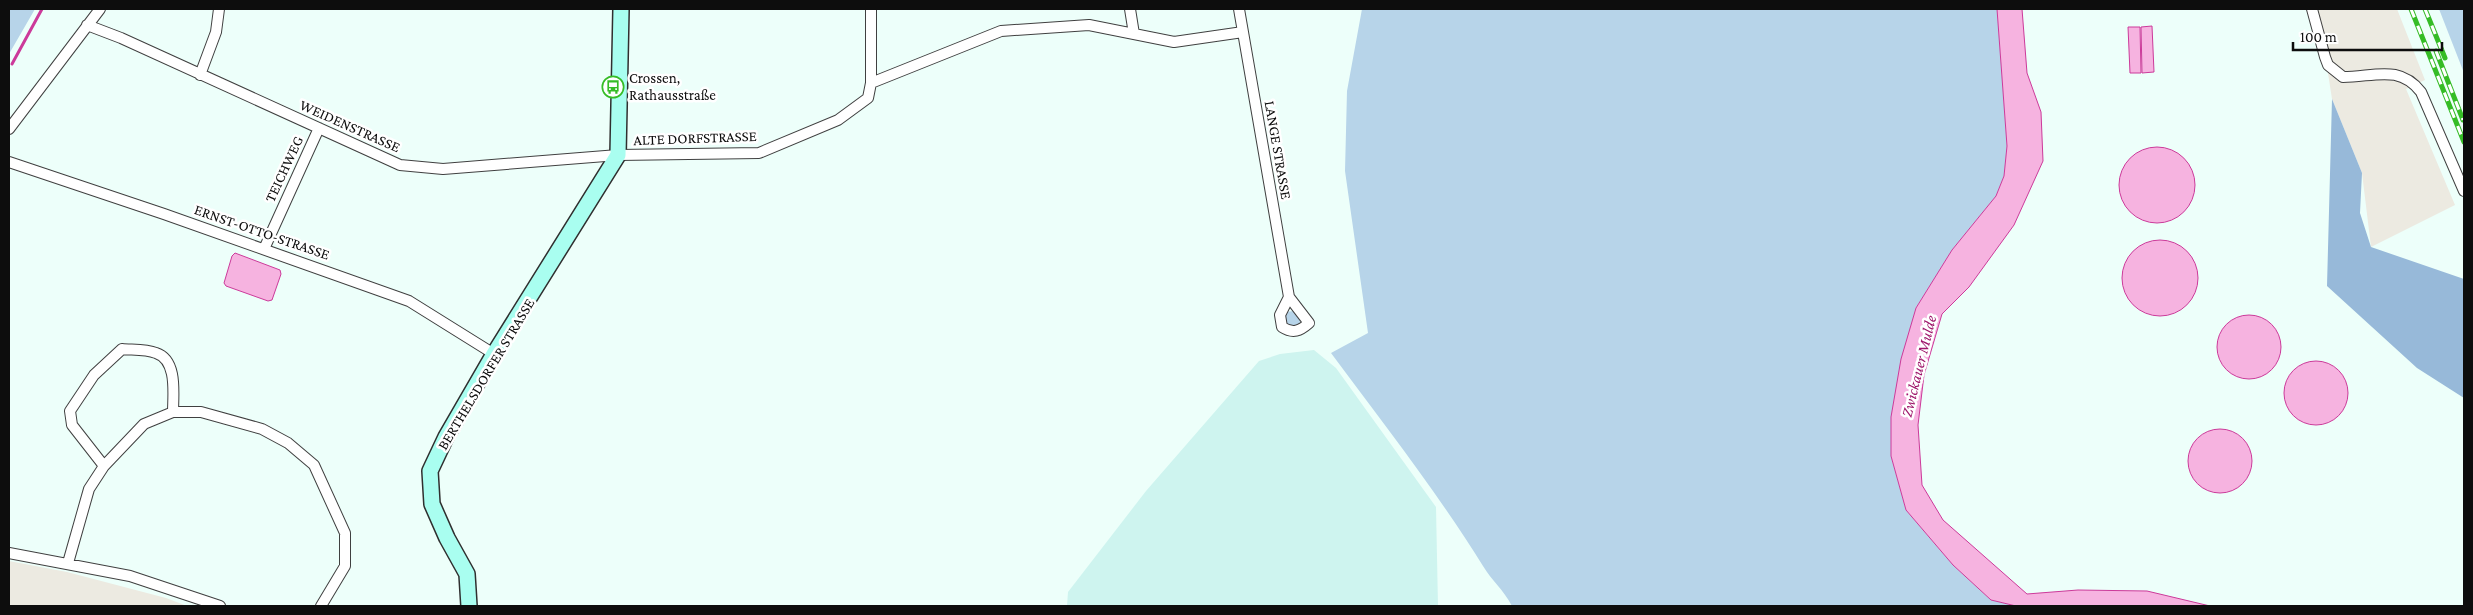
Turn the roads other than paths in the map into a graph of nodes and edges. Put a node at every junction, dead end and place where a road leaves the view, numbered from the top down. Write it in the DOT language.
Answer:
graph roads {
  1 [pos="100,9"];
  2 [pos="219,9"];
  3 [pos="621,9"];
  4 [pos="871,9"];
  5 [pos="1130,9"];
  6 [pos="1239,9"];
  7 [pos="2312,9"];
  8 [pos="87,25"];
  9 [pos="1244,32"];
  10 [pos="1134,34"];
  11 [pos="200,75"];
  12 [pos="871,83"];
  13 [pos="319,128"];
  14 [pos="9,129"];
  15 [pos="618,155"];
  16 [pos="9,162"];
  17 [pos="2464,191"];
  18 [pos="264,249"];
  19 [pos="1289,296"];
  20 [pos="494,354"];
  21 [pos="174,412"];
  22 [pos="104,466"];
  23 [pos="9,553"];
  24 [pos="68,563"];
  25 [pos="220,606"];
  26 [pos="321,606"];
  27 [pos="468,606"];
  1 -- 8 [label="street"];
  2 -- 11 [label="street"];
  3 -- 15 [label="street"];
  4 -- 12 [label="street"];
  5 -- 10 [label="street"];
  6 -- 9 [label="street, LANGE STRASSE"];
  7 -- 17 [label="street"];
  8 -- 11 [label="street, WEIDENSTRASSE"];
  8 -- 14 [label="street"];
  9 -- 10 [label="street"];
  9 -- 19 [label="street, LANGE STRASSE"];
  10 -- 12 [label="street"];
  11 -- 13 [label="street, WEIDENSTRASSE"];
  12 -- 15 [label="street, ALTE DORFSTRASSE"];
  13 -- 15 [label="street, WEIDENSTRASSE"];
  13 -- 18 [label="street, TEICHWEG"];
  15 -- 20 [label="street, BERTHELSDORFER STRASSE"];
  16 -- 18 [label="street, ERNST-OTTO-STRASSE"];
  18 -- 20 [label="street, ERNST-OTTO-STRASSE"];
  20 -- 27 [label="street, BERTHELSDORFER STRASSE"];
  21 -- 22 [label="street"];
  21 -- 22 [label="street"];
  21 -- 26 [label="street"];
  22 -- 24 [label="street"];
  23 -- 24 [label="street"];
  24 -- 25 [label="street"];
}
